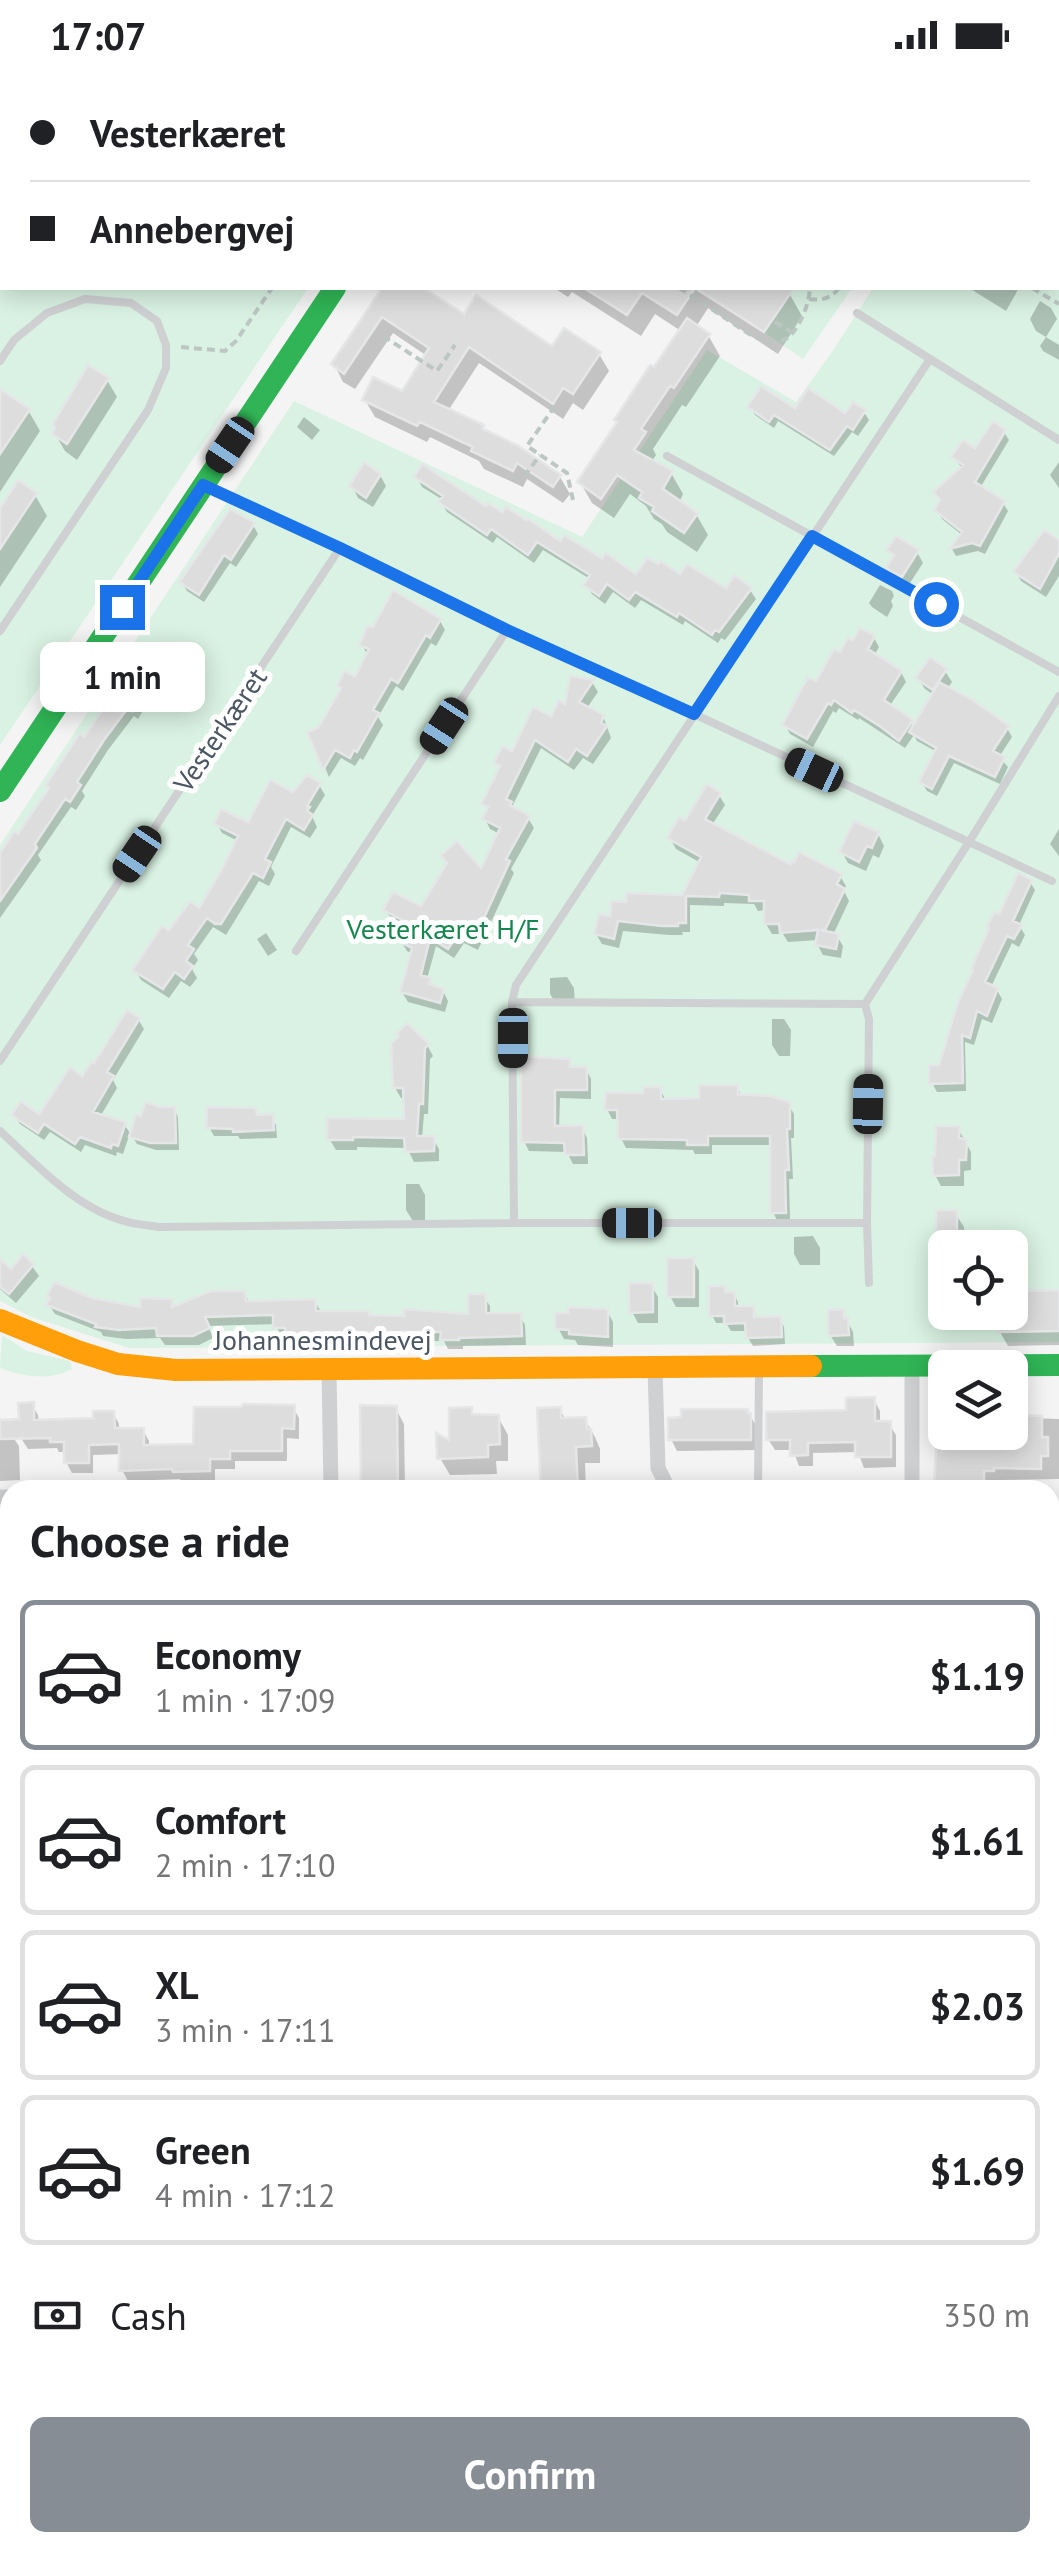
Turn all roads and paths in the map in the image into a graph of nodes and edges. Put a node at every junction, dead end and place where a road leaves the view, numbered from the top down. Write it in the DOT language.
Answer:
graph roads {
  1 [pos="271,290"];
  2 [pos="334,290"];
  3 [pos="682,290"];
  4 [pos="810,290"];
  5 [pos="836,290"];
  6 [pos="1035,290"];
  7 [pos="810,299"];
  8 [pos="1059,304"];
  9 [pos="857,313"];
  10 [pos="775,322"];
  11 [pos="793,334"];
  12 [pos="383,336"];
  13 [pos="455,345"];
  14 [pos="166,346"];
  15 [pos="930,358"];
  16 [pos="0,360"];
  17 [pos="554,406"];
  18 [pos="1059,440"];
  19 [pos="540,454"];
  20 [pos="667,456"];
  21 [pos="511,480"];
  22 [pos="203,485"];
  23 [pos="573,500"];
  24 [pos="812,536"];
  25 [pos="340,548"];
  26 [pos="507,630"];
  27 [pos="0,631"];
  28 [pos="1059,672"];
  29 [pos="1059,696"];
  30 [pos="694,714"];
  31 [pos="0,790"];
  32 [pos="969,842"];
  33 [pos="1052,882"];
  34 [pos="296,951"];
  35 [pos="512,1002"];
  36 [pos="865,1004"];
  37 [pos="0,1061"];
  38 [pos="0,1131"];
  39 [pos="514,1223"];
  40 [pos="867,1223"];
  41 [pos="869,1283"];
  42 [pos="0,1320"];
  43 [pos="1059,1365"];
  44 [pos="760,1366"];
  45 [pos="912,1366"];
  46 [pos="655,1369"];
  47 [pos="329,1371"];
  48 [pos="331,1480"];
  49 [pos="663,1480"];
  50 [pos="758,1480"];
  51 [pos="912,1480"];
  1 -- 14 [label="path"];
  2 -- 22 [label="street"];
  3 -- 11 [label="path"];
  4 -- 7 [label="path"];
  5 -- 7 [label="path"];
  6 -- 8 [label="path"];
  7 -- 11 [label="path"];
  9 -- 15 [label="lane"];
  10 -- 11 [label="path"];
  12 -- 13 [label="path"];
  14 -- 16 [label="lane"];
  14 -- 27 [label="lane"];
  15 -- 18 [label="lane"];
  15 -- 24 [label="lane"];
  17 -- 19 [label="path"];
  19 -- 21 [label="path"];
  19 -- 23 [label="path"];
  20 -- 24 [label="lane"];
  22 -- 25 [label="lane"];
  22 -- 31 [label="street"];
  24 -- 28 [label="lane"];
  24 -- 30 [label="lane"];
  25 -- 26 [label="lane"];
  25 -- 37 [label="lane, Vesterkæret"];
  26 -- 30 [label="lane"];
  26 -- 34 [label="lane"];
  29 -- 32 [label="lane"];
  30 -- 32 [label="lane"];
  30 -- 35 [label="lane"];
  32 -- 33 [label="lane"];
  32 -- 36 [label="lane"];
  35 -- 36 [label="lane"];
  35 -- 39 [label="lane"];
  36 -- 40 [label="lane"];
  38 -- 39 [label="lane"];
  39 -- 40 [label="lane"];
  40 -- 41 [label="lane"];
  42 -- 47 [label="street, Johannesmindevej"];
  43 -- 45 [label="street, Johannesmindevej"];
  44 -- 45 [label="street, Johannesmindevej"];
  44 -- 46 [label="street, Johannesmindevej"];
  44 -- 50 [label="lane"];
  45 -- 51 [label="street"];
  46 -- 47 [label="street, Johannesmindevej"];
  46 -- 49 [label="street"];
  47 -- 48 [label="street"];
}
